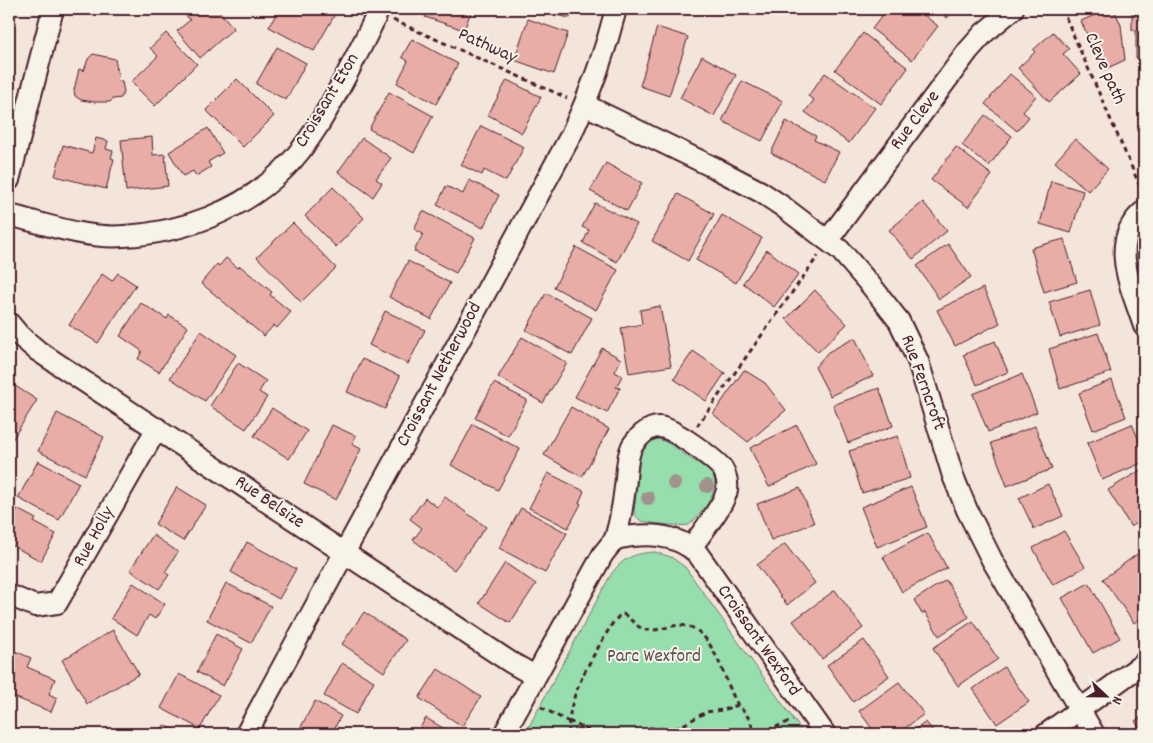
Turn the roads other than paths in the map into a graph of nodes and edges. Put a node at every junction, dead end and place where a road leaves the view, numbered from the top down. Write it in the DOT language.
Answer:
graph roads {
  1 [pos="53,9"];
  2 [pos="616,9"];
  3 [pos="1013,9"];
  4 [pos="386,14"];
  5 [pos="577,102"];
  6 [pos="9,180"];
  7 [pos="1144,211"];
  8 [pos="9,216"];
  9 [pos="824,247"];
  10 [pos="9,323"];
  11 [pos="1144,326"];
  12 [pos="157,428"];
  13 [pos="615,539"];
  14 [pos="691,548"];
  15 [pos="345,552"];
  16 [pos="9,595"];
  17 [pos="1144,663"];
  18 [pos="535,676"];
  19 [pos="1080,710"];
  20 [pos="246,734"];
  21 [pos="504,734"];
  22 [pos="825,734"];
  23 [pos="1046,734"];
  24 [pos="1094,734"];
  1 -- 6 [label="street"];
  2 -- 5 [label="street, Croissant Netherwood"];
  3 -- 9 [label="street, Rue Cleve"];
  4 -- 8 [label="street, Croissant Eton"];
  5 -- 9 [label="street, Rue Ferncroft"];
  5 -- 15 [label="street, Croissant Netherwood"];
  7 -- 11 [label="street"];
  9 -- 19 [label="street, Rue Ferncroft"];
  10 -- 12 [label="street, Rue Belsize"];
  12 -- 15 [label="street, Rue Belsize"];
  12 -- 16 [label="street, Rue Holly"];
  13 -- 14 [label="street, Croissant Wexford"];
  13 -- 14 [label="street"];
  13 -- 18 [label="street"];
  14 -- 22 [label="street, Croissant Wexford"];
  15 -- 18 [label="street, Rue Belsize"];
  15 -- 20 [label="street, Croissant Netherwood"];
  17 -- 19 [label="street"];
  18 -- 21 [label="street"];
  19 -- 23 [label="street"];
  19 -- 24 [label="street, Rue Ferncroft"];
}
